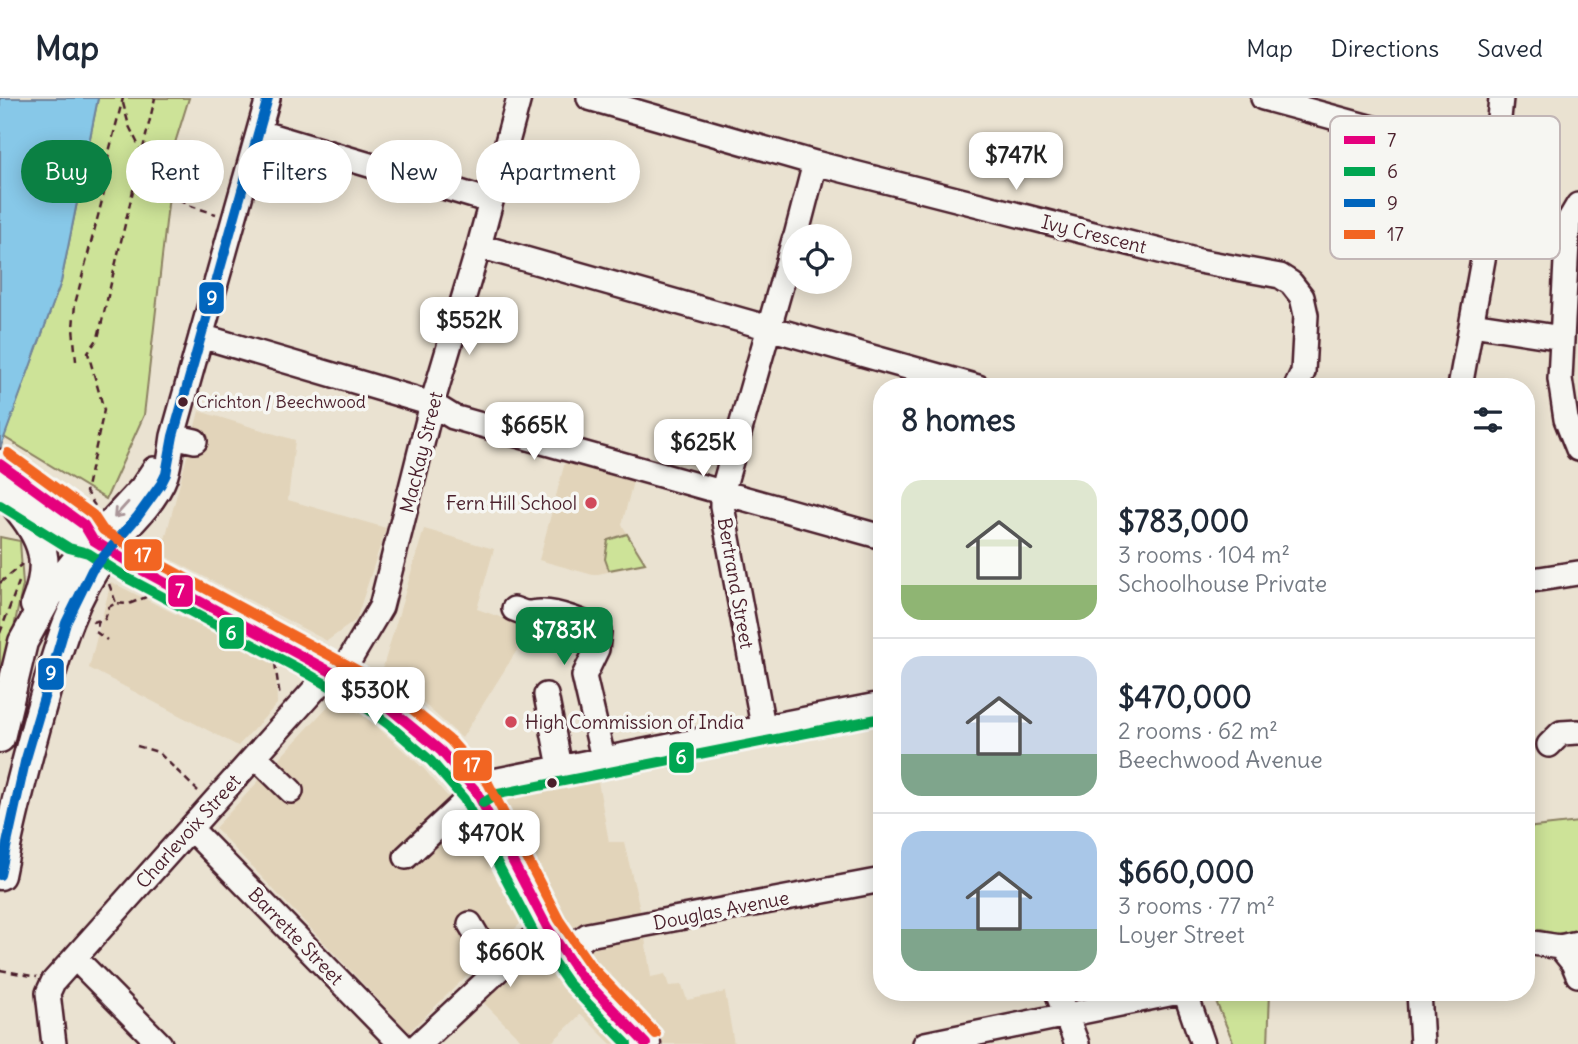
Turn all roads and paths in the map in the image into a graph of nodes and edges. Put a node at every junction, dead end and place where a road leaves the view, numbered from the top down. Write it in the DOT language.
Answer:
graph roads {
  1 [pos="123,98"];
  2 [pos="155,98"];
  3 [pos="268,98"];
  4 [pos="519,98"];
  5 [pos="589,98"];
  6 [pos="1263,98"];
  7 [pos="1501,98"];
  8 [pos="1330,116"];
  9 [pos="1500,116"];
  10 [pos="259,132"];
  11 [pos="136,140"];
  12 [pos="145,140"];
  13 [pos="507,140"];
  14 [pos="815,163"];
  15 [pos="476,197"];
  16 [pos="131,203"];
  17 [pos="186,203"];
  18 [pos="490,203"];
  19 [pos="1578,205"];
  20 [pos="218,214"];
  21 [pos="799,224"];
  22 [pos="479,246"];
  23 [pos="1483,259"];
  24 [pos="782,286"];
  25 [pos="1472,324"];
  26 [pos="771,327"];
  27 [pos="201,336"];
  28 [pos="1562,338"];
  29 [pos="76,361"];
  30 [pos="947,378"];
  31 [pos="1300,378"];
  32 [pos="1462,378"];
  33 [pos="432,404"];
  34 [pos="1578,449"];
  35 [pos="4,480"];
  36 [pos="722,493"];
  37 [pos="95,506"];
  38 [pos="873,535"];
  39 [pos="100,545"];
  40 [pos="29,556"];
  41 [pos="1578,573"];
  42 [pos="21,577"];
  43 [pos="106,578"];
  44 [pos="1535,580"];
  45 [pos="0,583"];
  46 [pos="146,597"];
  47 [pos="116,603"];
  48 [pos="514,609"];
  49 [pos="105,619"];
  50 [pos="99,620"];
  51 [pos="12,638"];
  52 [pos="107,640"];
  53 [pos="275,663"];
  54 [pos="334,673"];
  55 [pos="546,695"];
  56 [pos="281,702"];
  57 [pos="873,706"];
  58 [pos="763,726"];
  59 [pos="1578,732"];
  60 [pos="0,738"];
  61 [pos="1549,745"];
  62 [pos="137,746"];
  63 [pos="255,756"];
  64 [pos="603,758"];
  65 [pos="560,767"];
  66 [pos="291,791"];
  67 [pos="476,791"];
  68 [pos="200,793"];
  69 [pos="191,829"];
  70 [pos="405,857"];
  71 [pos="0,874"];
  72 [pos="873,882"];
  73 [pos="470,924"];
  74 [pos="547,927"];
  75 [pos="1535,943"];
  76 [pos="1569,945"];
  77 [pos="564,952"];
  78 [pos="75,958"];
  79 [pos="500,968"];
  80 [pos="0,970"];
  81 [pos="1578,975"];
  82 [pos="51,988"];
  83 [pos="1060,1001"];
  84 [pos="1137,1001"];
  85 [pos="1188,1001"];
  86 [pos="1420,1001"];
  87 [pos="1066,1016"];
  88 [pos="54,1044"];
  89 [pos="160,1044"];
  90 [pos="401,1044"];
  91 [pos="419,1044"];
  92 [pos="646,1044"];
  93 [pos="925,1044"];
  94 [pos="1077,1044"];
  95 [pos="1203,1044"];
  96 [pos="1422,1044"];
  1 -- 11 [label="path"];
  1 -- 29 [label="path"];
  2 -- 12 [label="path"];
  3 -- 10 [label="street"];
  4 -- 13 [label="street, MacKay Street"];
  5 -- 14 [label="street, Ivy Crescent"];
  6 -- 8 [label="street"];
  7 -- 9 [label="street"];
  10 -- 15 [label="street"];
  10 -- 27 [label="street"];
  14 -- 21 [label="street, Bertrand Street"];
  14 -- 31 [label="street, Ivy Crescent"];
  16 -- 37 [label="path"];
  17 -- 20 [label="path"];
  18 -- 22 [label="street, MacKay Street"];
  19 -- 28 [label="street"];
  22 -- 26 [label="street"];
  22 -- 33 [label="street, MacKay Street"];
  23 -- 25 [label="street"];
  24 -- 26 [label="street, Bertrand Street"];
  25 -- 28 [label="street"];
  25 -- 32 [label="street"];
  26 -- 30 [label="street"];
  26 -- 36 [label="street, Bertrand Street"];
  27 -- 33 [label="street"];
  27 -- 39 [label="street"];
  28 -- 34 [label="street"];
  33 -- 36 [label="street"];
  33 -- 54 [label="street, MacKay Street"];
  35 -- 39 [label="main road"];
  35 -- 51 [label="main road"];
  36 -- 38 [label="street"];
  36 -- 58 [label="street, Bertrand Street"];
  39 -- 51 [label="main road"];
  39 -- 54 [label="main road"];
  39 -- 71 [label="main road"];
  40 -- 45 [label="path"];
  41 -- 44 [label="street"];
  42 -- 51 [label="path"];
  43 -- 47 [label="path"];
  46 -- 47 [label="path"];
  47 -- 49 [label="path"];
  48 -- 64 [label="street"];
  50 -- 52 [label="path"];
  51 -- 60 [label="main road"];
  53 -- 56 [label="path"];
  54 -- 63 [label="street, Charlevoix Street"];
  54 -- 67 [label="main road"];
  55 -- 65 [label="street"];
  57 -- 58 [label="street"];
  58 -- 64 [label="street"];
  59 -- 61 [label="street"];
  62 -- 68 [label="path"];
  63 -- 66 [label="street"];
  63 -- 69 [label="street, Charlevoix Street"];
  64 -- 65 [label="street"];
  65 -- 67 [label="street"];
  67 -- 70 [label="street"];
  67 -- 74 [label="main road"];
  69 -- 78 [label="street, Charlevoix Street"];
  69 -- 90 [label="street, Barrette Street"];
  72 -- 77 [label="street, Douglas Avenue"];
  73 -- 79 [label="street"];
  74 -- 77 [label="main road"];
  74 -- 79 [label="street"];
  75 -- 76 [label="street"];
  76 -- 81 [label="street"];
  77 -- 92 [label="main road"];
  78 -- 82 [label="street, Charlevoix Street"];
  78 -- 89 [label="street"];
  79 -- 91 [label="street"];
  80 -- 82 [label="path"];
  82 -- 88 [label="street"];
  83 -- 87 [label="street"];
  84 -- 87 [label="street"];
  85 -- 95 [label="street"];
  86 -- 96 [label="street"];
  87 -- 93 [label="street"];
  87 -- 94 [label="street"];
}
